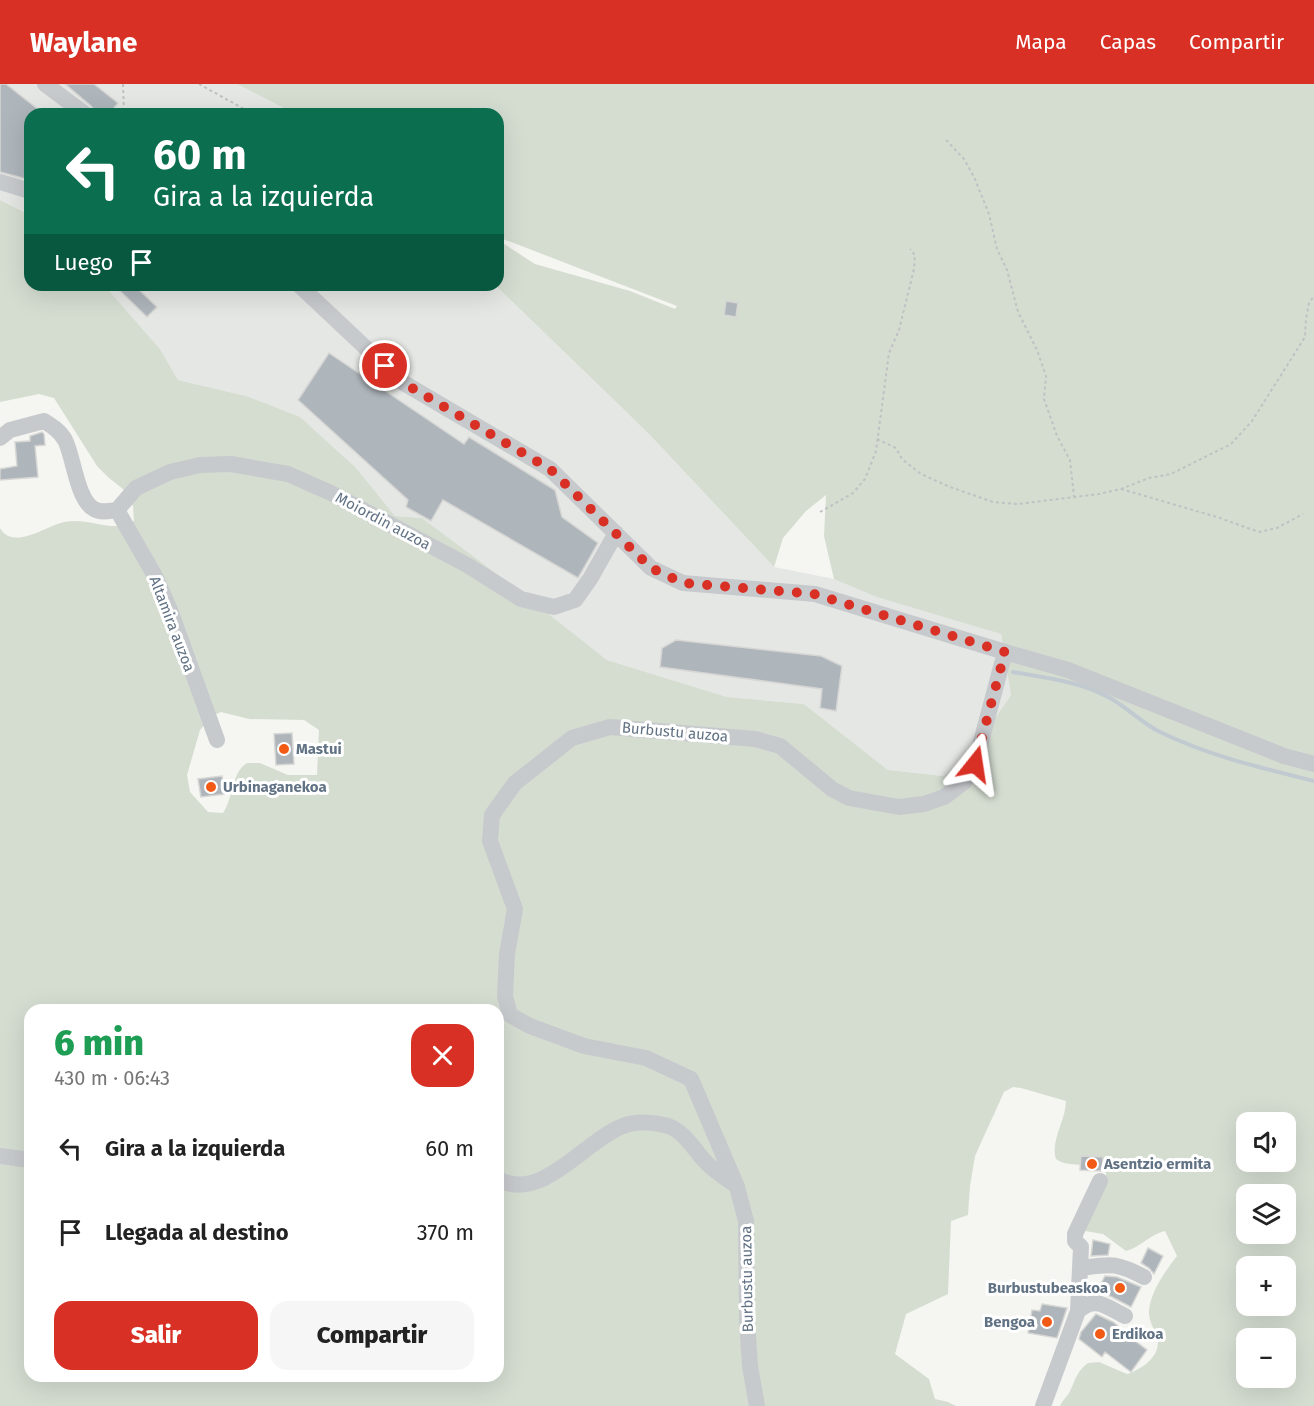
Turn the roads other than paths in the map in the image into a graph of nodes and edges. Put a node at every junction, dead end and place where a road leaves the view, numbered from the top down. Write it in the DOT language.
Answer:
graph roads {
  1 [pos="45,84"];
  2 [pos="77,108"];
  3 [pos="0,182"];
  4 [pos="24,189"];
  5 [pos="305,291"];
  6 [pos="0,438"];
  7 [pos="117,510"];
  8 [pos="616,533"];
  9 [pos="1005,652"];
  10 [pos="217,740"];
  11 [pos="1314,764"];
  12 [pos="0,1156"];
  13 [pos="24,1159"];
  14 [pos="1100,1181"];
  15 [pos="504,1183"];
  16 [pos="738,1187"];
  17 [pos="1081,1268"];
  18 [pos="1144,1277"];
  19 [pos="1078,1311"];
  20 [pos="1125,1316"];
  21 [pos="757,1406"];
  22 [pos="1043,1406"];
  1 -- 2 [label="street"];
  3 -- 4 [label="street"];
  5 -- 8 [label="street"];
  6 -- 7 [label="street"];
  7 -- 8 [label="street, Moiordin auzoa"];
  7 -- 10 [label="street, Altamira auzoa"];
  8 -- 9 [label="street"];
  9 -- 11 [label="street"];
  9 -- 16 [label="street, Burbustu auzoa"];
  12 -- 13 [label="street"];
  14 -- 17 [label="street"];
  15 -- 16 [label="street"];
  16 -- 21 [label="street, Burbustu auzoa"];
  17 -- 18 [label="street"];
  17 -- 19 [label="street"];
  19 -- 20 [label="street"];
  19 -- 22 [label="street"];
}
